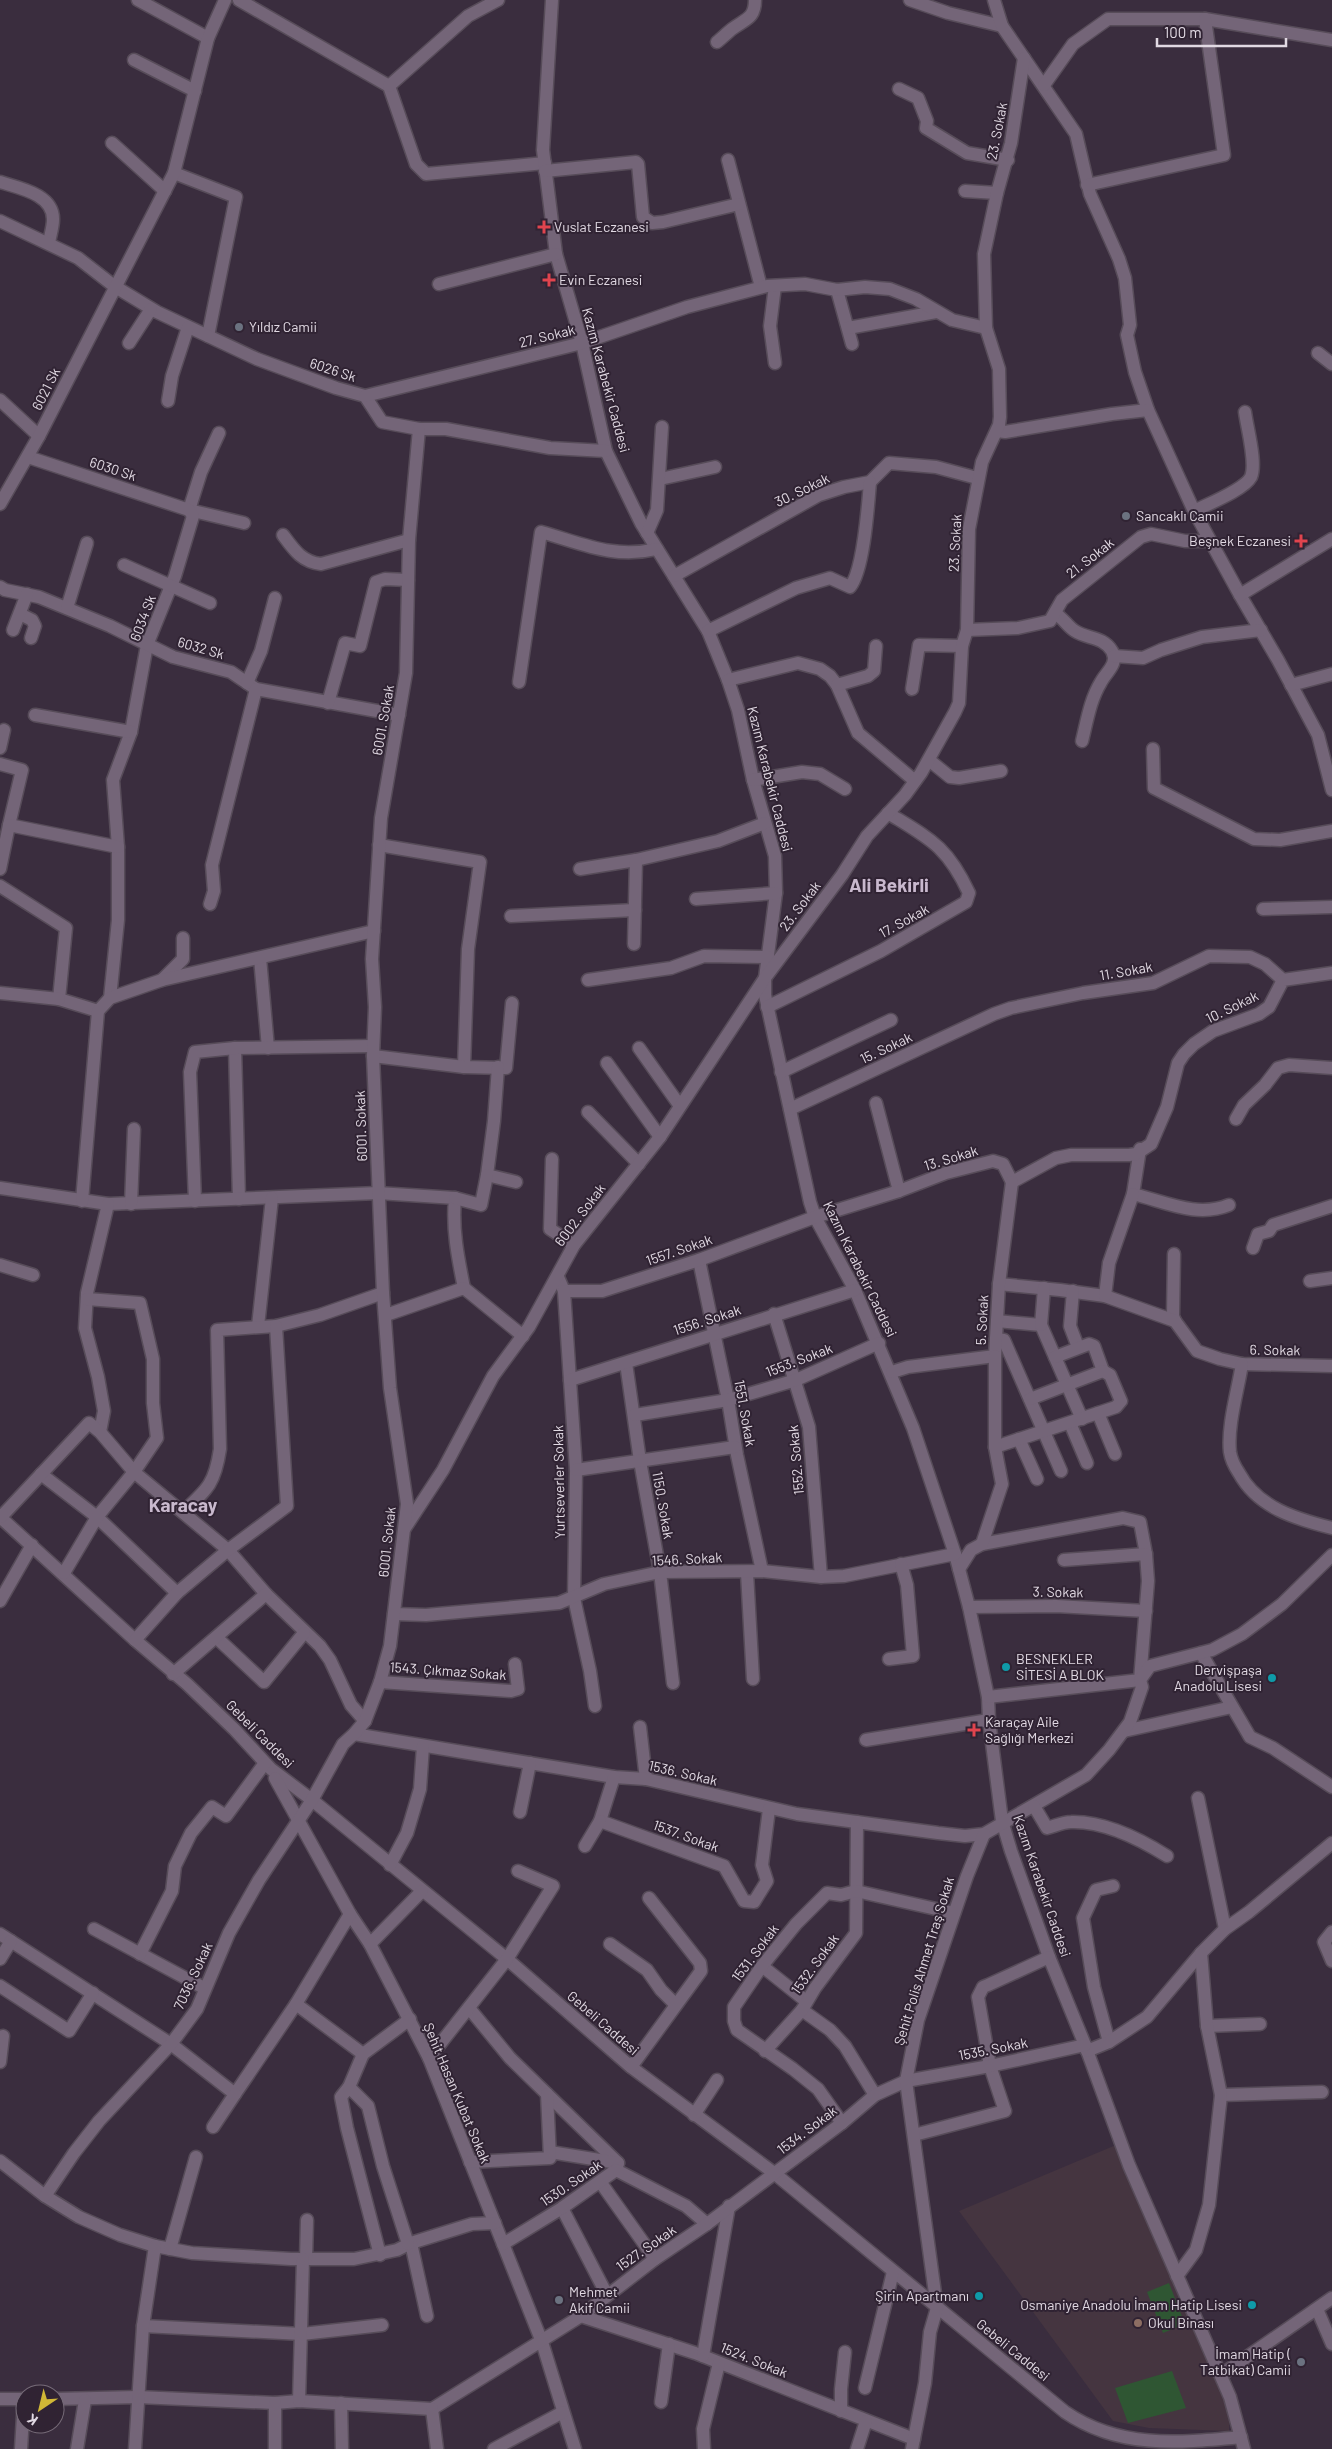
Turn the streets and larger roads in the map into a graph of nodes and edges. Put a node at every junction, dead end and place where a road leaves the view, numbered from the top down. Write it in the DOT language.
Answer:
graph roads {
  1 [pos="138,0"];
  2 [pos="225,0"];
  3 [pos="239,0"];
  4 [pos="552,0"];
  5 [pos="755,0"];
  6 [pos="910,0"];
  7 [pos="994,0"];
  8 [pos="493,1"];
  9 [pos="1206,19"];
  10 [pos="1002,26"];
  11 [pos="208,38"];
  12 [pos="1332,40"];
  13 [pos="716,42"];
  14 [pos="1024,58"];
  15 [pos="134,60"];
  16 [pos="389,86"];
  17 [pos="1044,86"];
  18 [pos="899,90"];
  19 [pos="195,91"];
  20 [pos="112,143"];
  21 [pos="728,160"];
  22 [pos="1008,160"];
  23 [pos="545,167"];
  24 [pos="174,174"];
  25 [pos="0,182"];
  26 [pos="1087,185"];
  27 [pos="965,190"];
  28 [pos="165,191"];
  29 [pos="997,193"];
  30 [pos="740,204"];
  31 [pos="0,221"];
  32 [pos="49,243"];
  33 [pos="556,254"];
  34 [pos="439,284"];
  35 [pos="114,286"];
  36 [pos="775,286"];
  37 [pos="761,287"];
  38 [pos="837,290"];
  39 [pos="151,309"];
  40 [pos="936,312"];
  41 [pos="188,327"];
  42 [pos="848,328"];
  43 [pos="986,328"];
  44 [pos="208,336"];
  45 [pos="582,342"];
  46 [pos="129,343"];
  47 [pos="852,344"];
  48 [pos="1318,353"];
  49 [pos="775,362"];
  50 [pos="1332,364"];
  51 [pos="365,396"];
  52 [pos="0,400"];
  53 [pos="168,401"];
  54 [pos="1148,410"];
  55 [pos="1245,412"];
  56 [pos="662,427"];
  57 [pos="419,429"];
  58 [pos="996,431"];
  59 [pos="219,433"];
  60 [pos="39,436"];
  61 [pos="606,451"];
  62 [pos="28,457"];
  63 [pos="715,467"];
  64 [pos="978,478"];
  65 [pos="660,479"];
  66 [pos="870,482"];
  67 [pos="0,504"];
  68 [pos="1194,511"];
  69 [pos="191,513"];
  70 [pos="244,523"];
  71 [pos="647,533"];
  72 [pos="283,535"];
  73 [pos="1332,539"];
  74 [pos="409,540"];
  75 [pos="1210,541"];
  76 [pos="87,542"];
  77 [pos="657,549"];
  78 [pos="124,565"];
  79 [pos="674,576"];
  80 [pos="408,580"];
  81 [pos="0,586"];
  82 [pos="171,586"];
  83 [pos="27,594"];
  84 [pos="1240,595"];
  85 [pos="275,598"];
  86 [pos="210,603"];
  87 [pos="67,608"];
  88 [pos="1055,613"];
  89 [pos="20,614"];
  90 [pos="14,630"];
  91 [pos="967,630"];
  92 [pos="1261,630"];
  93 [pos="708,631"];
  94 [pos="31,638"];
  95 [pos="147,645"];
  96 [pos="876,646"];
  97 [pos="962,646"];
  98 [pos="1113,662"];
  99 [pos="1332,674"];
  100 [pos="728,680"];
  101 [pos="520,682"];
  102 [pos="837,685"];
  103 [pos="1291,685"];
  104 [pos="251,686"];
  105 [pos="912,689"];
  106 [pos="328,702"];
  107 [pos="35,715"];
  108 [pos="399,715"];
  109 [pos="4,730"];
  110 [pos="131,732"];
  111 [pos="1082,741"];
  112 [pos="0,748"];
  113 [pos="1152,749"];
  114 [pos="929,760"];
  115 [pos="0,764"];
  116 [pos="1001,771"];
  117 [pos="753,780"];
  118 [pos="915,781"];
  119 [pos="845,789"];
  120 [pos="1332,790"];
  121 [pos="888,813"];
  122 [pos="765,823"];
  123 [pos="6,828"];
  124 [pos="1332,831"];
  125 [pos="379,845"];
  126 [pos="118,847"];
  127 [pos="636,860"];
  128 [pos="0,869"];
  129 [pos="580,869"];
  130 [pos="0,886"];
  131 [pos="776,893"];
  132 [pos="696,899"];
  133 [pos="210,904"];
  134 [pos="1332,907"];
  135 [pos="1263,909"];
  136 [pos="635,910"];
  137 [pos="511,916"];
  138 [pos="374,931"];
  139 [pos="184,938"];
  140 [pos="634,944"];
  141 [pos="768,957"];
  142 [pos="260,958"];
  143 [pos="1332,974"];
  144 [pos="765,978"];
  145 [pos="162,980"];
  146 [pos="588,980"];
  147 [pos="1283,980"];
  148 [pos="0,993"];
  149 [pos="110,998"];
  150 [pos="60,999"];
  151 [pos="512,1003"];
  152 [pos="767,1007"];
  153 [pos="98,1011"];
  154 [pos="994,1014"];
  155 [pos="891,1020"];
  156 [pos="235,1048"];
  157 [pos="268,1048"];
  158 [pos="639,1048"];
  159 [pos="373,1051"];
  160 [pos="607,1063"];
  161 [pos="464,1067"];
  162 [pos="498,1067"];
  163 [pos="1332,1068"];
  164 [pos="781,1072"];
  165 [pos="876,1103"];
  166 [pos="680,1106"];
  167 [pos="790,1109"];
  168 [pos="588,1112"];
  169 [pos="1236,1119"];
  170 [pos="134,1128"];
  171 [pos="660,1137"];
  172 [pos="1140,1149"];
  173 [pos="552,1159"];
  174 [pos="639,1164"];
  175 [pos="486,1175"];
  176 [pos="516,1182"];
  177 [pos="1012,1182"];
  178 [pos="0,1188"];
  179 [pos="899,1191"];
  180 [pos="378,1193"];
  181 [pos="1133,1194"];
  182 [pos="272,1198"];
  183 [pos="455,1198"];
  184 [pos="239,1199"];
  185 [pos="82,1201"];
  186 [pos="195,1201"];
  187 [pos="108,1204"];
  188 [pos="131,1204"];
  189 [pos="1230,1205"];
  190 [pos="1332,1206"];
  191 [pos="815,1217"];
  192 [pos="574,1245"];
  193 [pos="1253,1248"];
  194 [pos="1174,1254"];
  195 [pos="700,1260"];
  196 [pos="0,1265"];
  197 [pos="33,1275"];
  198 [pos="558,1277"];
  199 [pos="1332,1278"];
  200 [pos="1310,1281"];
  201 [pos="999,1284"];
  202 [pos="464,1288"];
  203 [pos="1044,1288"];
  204 [pos="855,1290"];
  205 [pos="564,1291"];
  206 [pos="1073,1291"];
  207 [pos="383,1293"];
  208 [pos="1105,1296"];
  209 [pos="87,1299"];
  210 [pos="774,1314"];
  211 [pos="386,1315"];
  212 [pos="997,1321"];
  213 [pos="1175,1321"];
  214 [pos="1041,1325"];
  215 [pos="258,1326"];
  216 [pos="276,1326"];
  217 [pos="715,1332"];
  218 [pos="524,1336"];
  219 [pos="996,1340"];
  220 [pos="879,1343"];
  221 [pos="1078,1348"];
  222 [pos="995,1356"];
  223 [pos="1055,1357"];
  224 [pos="626,1363"];
  225 [pos="1242,1364"];
  226 [pos="1332,1366"];
  227 [pos="1103,1371"];
  228 [pos="892,1372"];
  229 [pos="570,1380"];
  230 [pos="796,1380"];
  231 [pos="1068,1385"];
  232 [pos="1030,1399"];
  233 [pos="728,1400"];
  234 [pos="1098,1413"];
  235 [pos="635,1416"];
  236 [pos="1076,1421"];
  237 [pos="1044,1431"];
  238 [pos="100,1432"];
  239 [pos="1019,1439"];
  240 [pos="735,1447"];
  241 [pos="995,1447"];
  242 [pos="1115,1454"];
  243 [pos="640,1461"];
  244 [pos="1088,1463"];
  245 [pos="576,1470"];
  246 [pos="1061,1471"];
  247 [pos="134,1472"];
  248 [pos="41,1474"];
  249 [pos="1037,1479"];
  250 [pos="183,1512"];
  251 [pos="0,1517"];
  252 [pos="96,1517"];
  253 [pos="1332,1528"];
  254 [pos="403,1532"];
  255 [pos="982,1544"];
  256 [pos="32,1545"];
  257 [pos="228,1550"];
  258 [pos="954,1554"];
  259 [pos="1142,1554"];
  260 [pos="1332,1555"];
  261 [pos="1064,1560"];
  262 [pos="902,1564"];
  263 [pos="958,1569"];
  264 [pos="762,1571"];
  265 [pos="660,1572"];
  266 [pos="64,1573"];
  267 [pos="747,1573"];
  268 [pos="822,1577"];
  269 [pos="177,1593"];
  270 [pos="266,1594"];
  271 [pos="574,1598"];
  272 [pos="0,1602"];
  273 [pos="969,1607"];
  274 [pos="1146,1611"];
  275 [pos="394,1614"];
  276 [pos="304,1633"];
  277 [pos="217,1638"];
  278 [pos="135,1640"];
  279 [pos="1201,1653"];
  280 [pos="889,1659"];
  281 [pos="515,1664"];
  282 [pos="173,1674"];
  283 [pos="753,1679"];
  284 [pos="1140,1680"];
  285 [pos="380,1682"];
  286 [pos="673,1683"];
  287 [pos="988,1697"];
  288 [pos="595,1706"];
  289 [pos="1232,1707"];
  290 [pos="989,1720"];
  291 [pos="365,1721"];
  292 [pos="640,1726"];
  293 [pos="1124,1731"];
  294 [pos="354,1734"];
  295 [pos="866,1740"];
  296 [pos="423,1746"];
  297 [pos="530,1763"];
  298 [pos="267,1765"];
  299 [pos="614,1777"];
  300 [pos="646,1779"];
  301 [pos="1330,1780"];
  302 [pos="1198,1798"];
  303 [pos="312,1800"];
  304 [pos="1034,1806"];
  305 [pos="769,1809"];
  306 [pos="520,1812"];
  307 [pos="299,1820"];
  308 [pos="600,1821"];
  309 [pos="1002,1821"];
  310 [pos="857,1822"];
  311 [pos="984,1834"];
  312 [pos="1332,1843"];
  313 [pos="586,1846"];
  314 [pos="1167,1856"];
  315 [pos="390,1865"];
  316 [pos="518,1871"];
  317 [pos="1113,1886"];
  318 [pos="422,1891"];
  319 [pos="856,1891"];
  320 [pos="649,1898"];
  321 [pos="954,1913"];
  322 [pos="350,1914"];
  323 [pos="94,1929"];
  324 [pos="1225,1929"];
  325 [pos="1332,1932"];
  326 [pos="5,1938"];
  327 [pos="370,1944"];
  328 [pos="610,1944"];
  329 [pos="140,1954"];
  330 [pos="1201,1954"];
  331 [pos="1049,1957"];
  332 [pos="507,1959"];
  333 [pos="0,1960"];
  334 [pos="1332,1961"];
  335 [pos="762,1966"];
  336 [pos="0,1986"];
  337 [pos="204,1988"];
  338 [pos="93,1993"];
  339 [pos="296,2004"];
  340 [pos="675,2004"];
  341 [pos="804,2005"];
  342 [pos="470,2008"];
  343 [pos="410,2019"];
  344 [pos="1260,2024"];
  345 [pos="1207,2026"];
  346 [pos="3,2036"];
  347 [pos="1109,2042"];
  348 [pos="171,2044"];
  349 [pos="1086,2048"];
  350 [pos="765,2051"];
  351 [pos="363,2054"];
  352 [pos="429,2058"];
  353 [pos="0,2062"];
  354 [pos="990,2066"];
  355 [pos="632,2067"];
  356 [pos="717,2080"];
  357 [pos="906,2080"];
  358 [pos="349,2087"];
  359 [pos="1322,2092"];
  360 [pos="235,2094"];
  361 [pos="547,2094"];
  362 [pos="875,2095"];
  363 [pos="1221,2095"];
  364 [pos="694,2115"];
  365 [pos="842,2123"];
  366 [pos="213,2127"];
  367 [pos="914,2135"];
  368 [pos="550,2155"];
  369 [pos="196,2157"];
  370 [pos="0,2161"];
  371 [pos="470,2162"];
  372 [pos="617,2166"];
  373 [pos="774,2173"];
  374 [pos="601,2183"];
  375 [pos="45,2196"];
  376 [pos="729,2206"];
  377 [pos="562,2208"];
  378 [pos="307,2220"];
  379 [pos="495,2224"];
  380 [pos="707,2224"];
  381 [pos="410,2244"];
  382 [pos="503,2244"];
  383 [pos="155,2246"];
  384 [pos="170,2249"];
  385 [pos="380,2255"];
  386 [pos="304,2259"];
  387 [pos="655,2259"];
  388 [pos="893,2272"];
  389 [pos="1177,2276"];
  390 [pos="607,2295"];
  391 [pos="1332,2298"];
  392 [pos="937,2308"];
  393 [pos="1317,2308"];
  394 [pos="427,2316"];
  395 [pos="581,2316"];
  396 [pos="382,2325"];
  397 [pos="142,2326"];
  398 [pos="302,2334"];
  399 [pos="542,2342"];
  400 [pos="669,2344"];
  401 [pos="1332,2344"];
  402 [pos="845,2352"];
  403 [pos="703,2356"];
  404 [pos="719,2363"];
  405 [pos="1221,2374"];
  406 [pos="865,2388"];
  407 [pos="138,2397"];
  408 [pos="0,2399"];
  409 [pos="15,2399"];
  410 [pos="65,2399"];
  411 [pos="85,2400"];
  412 [pos="299,2402"];
  413 [pos="660,2402"];
  414 [pos="275,2403"];
  415 [pos="341,2403"];
  416 [pos="432,2409"];
  417 [pos="841,2411"];
  418 [pos="564,2412"];
  419 [pos="866,2421"];
  420 [pos="22,2434"];
  421 [pos="1184,2443"];
  422 [pos="1242,2443"];
  423 [pos="913,2444"];
  424 [pos="21,2449"];
  425 [pos="77,2449"];
  426 [pos="135,2449"];
  427 [pos="275,2449"];
  428 [pos="342,2449"];
  429 [pos="437,2449"];
  430 [pos="494,2449"];
  431 [pos="575,2449"];
  432 [pos="704,2449"];
  433 [pos="857,2449"];
  434 [pos="1172,2449"];
  1 -- 11 [label="street"];
  2 -- 11 [label="street, 6021 Sk"];
  3 -- 16 [label="street"];
  4 -- 23 [label="street, Kazım Karabekir Caddesi"];
  5 -- 13 [label="street"];
  6 -- 10 [label="street"];
  7 -- 10 [label="street"];
  8 -- 16 [label="street"];
  9 -- 12 [label="street"];
  9 -- 17 [label="street"];
  9 -- 26 [label="street"];
  10 -- 14 [label="street"];
  11 -- 19 [label="street, 6021 Sk"];
  14 -- 17 [label="street"];
  14 -- 22 [label="street, 23. Sokak"];
  15 -- 19 [label="street"];
  16 -- 23 [label="street"];
  17 -- 26 [label="street"];
  18 -- 22 [label="street"];
  19 -- 24 [label="street, 6021 Sk"];
  20 -- 28 [label="street"];
  21 -- 30 [label="street"];
  22 -- 29 [label="street, 23. Sokak"];
  23 -- 30 [label="street"];
  23 -- 33 [label="street, Kazım Karabekir Caddesi"];
  24 -- 28 [label="street, 6021 Sk"];
  24 -- 44 [label="street"];
  25 -- 32 [label="street"];
  26 -- 54 [label="street"];
  27 -- 29 [label="street"];
  28 -- 35 [label="street, 6021 Sk"];
  29 -- 43 [label="street, 23. Sokak"];
  30 -- 37 [label="street"];
  31 -- 32 [label="street, 6026 Sk"];
  32 -- 35 [label="street, 6026 Sk"];
  33 -- 34 [label="street"];
  33 -- 45 [label="street, Kazım Karabekir Caddesi"];
  35 -- 39 [label="street, 6026 Sk"];
  35 -- 60 [label="street, 6021 Sk"];
  36 -- 37 [label="street, 27. Sokak"];
  36 -- 38 [label="street, 27. Sokak"];
  36 -- 49 [label="street"];
  37 -- 45 [label="street, 27. Sokak"];
  38 -- 40 [label="street, 27. Sokak"];
  38 -- 42 [label="street"];
  39 -- 41 [label="street, 6026 Sk"];
  39 -- 46 [label="street"];
  40 -- 42 [label="street"];
  40 -- 43 [label="street, 27. Sokak"];
  41 -- 44 [label="street, 6026 Sk"];
  41 -- 53 [label="street"];
  42 -- 47 [label="street"];
  43 -- 58 [label="street, 23. Sokak"];
  44 -- 51 [label="street, 6026 Sk"];
  45 -- 51 [label="street, 27. Sokak"];
  45 -- 61 [label="street, Kazım Karabekir Caddesi"];
  48 -- 50 [label="street"];
  51 -- 57 [label="street, 6026 Sk"];
  52 -- 60 [label="street"];
  54 -- 58 [label="street"];
  54 -- 68 [label="street"];
  55 -- 68 [label="street"];
  56 -- 65 [label="street"];
  57 -- 61 [label="street, 6026 Sk"];
  57 -- 74 [label="street, 6001. Sokak"];
  58 -- 64 [label="street, 23. Sokak"];
  59 -- 69 [label="street, 6034 Sk"];
  60 -- 62 [label="street, 6021 Sk"];
  61 -- 71 [label="street, Kazım Karabekir Caddesi"];
  62 -- 67 [label="street, 6021 Sk"];
  62 -- 69 [label="street, 6030 Sk"];
  63 -- 65 [label="street"];
  64 -- 66 [label="street"];
  64 -- 91 [label="street, 23. Sokak"];
  65 -- 71 [label="street"];
  66 -- 79 [label="street, 30. Sokak"];
  66 -- 93 [label="street"];
  68 -- 75 [label="street"];
  69 -- 70 [label="street, 6030 Sk"];
  69 -- 82 [label="street, 6034 Sk"];
  71 -- 77 [label="street, Kazım Karabekir Caddesi"];
  72 -- 74 [label="street"];
  73 -- 84 [label="street"];
  74 -- 80 [label="street, 6001. Sokak"];
  75 -- 84 [label="street"];
  75 -- 88 [label="street, 21. Sokak"];
  76 -- 87 [label="street"];
  77 -- 79 [label="street, Kazım Karabekir Caddesi"];
  77 -- 101 [label="street"];
  78 -- 82 [label="street"];
  79 -- 93 [label="street, Kazım Karabekir Caddesi"];
  80 -- 106 [label="street"];
  80 -- 108 [label="street, 6001. Sokak"];
  81 -- 83 [label="street, 6032 Sk"];
  82 -- 86 [label="street"];
  82 -- 95 [label="street, 6034 Sk"];
  83 -- 87 [label="street, 6032 Sk"];
  83 -- 89 [label="street"];
  84 -- 92 [label="street"];
  85 -- 104 [label="street"];
  87 -- 95 [label="street, 6032 Sk"];
  88 -- 91 [label="street, 21. Sokak"];
  88 -- 98 [label="street"];
  89 -- 90 [label="street"];
  89 -- 94 [label="street"];
  91 -- 97 [label="street, 23. Sokak"];
  92 -- 98 [label="street"];
  92 -- 103 [label="street"];
  93 -- 100 [label="street, Kazım Karabekir Caddesi"];
  95 -- 104 [label="street, 6032 Sk"];
  95 -- 110 [label="street, 6034 Sk"];
  96 -- 102 [label="street"];
  97 -- 105 [label="street"];
  97 -- 114 [label="street, 23. Sokak"];
  98 -- 111 [label="street"];
  99 -- 103 [label="street"];
  100 -- 102 [label="street"];
  100 -- 117 [label="street, Kazım Karabekir Caddesi"];
  102 -- 118 [label="street"];
  103 -- 120 [label="street"];
  104 -- 106 [label="street, 6032 Sk"];
  104 -- 133 [label="street"];
  106 -- 108 [label="street, 6032 Sk"];
  107 -- 110 [label="street"];
  108 -- 125 [label="street, 6001. Sokak"];
  109 -- 112 [label="street"];
  110 -- 126 [label="street, 6034 Sk"];
  113 -- 124 [label="street"];
  114 -- 116 [label="street"];
  114 -- 118 [label="street, 23. Sokak"];
  115 -- 123 [label="street"];
  117 -- 119 [label="street"];
  117 -- 122 [label="street, Kazım Karabekir Caddesi"];
  118 -- 121 [label="street, 23. Sokak"];
  121 -- 144 [label="street, 23. Sokak"];
  121 -- 152 [label="street, 17. Sokak"];
  122 -- 127 [label="street"];
  122 -- 131 [label="street, Kazım Karabekir Caddesi"];
  123 -- 126 [label="street"];
  123 -- 128 [label="street"];
  125 -- 138 [label="street, 6001. Sokak"];
  125 -- 161 [label="street"];
  126 -- 149 [label="street, 6034 Sk"];
  127 -- 129 [label="street"];
  127 -- 136 [label="street"];
  130 -- 150 [label="street"];
  131 -- 132 [label="street"];
  131 -- 141 [label="street, Kazım Karabekir Caddesi"];
  134 -- 135 [label="street"];
  136 -- 137 [label="street"];
  136 -- 140 [label="street"];
  138 -- 142 [label="street"];
  138 -- 159 [label="street, 6001. Sokak"];
  139 -- 145 [label="street"];
  141 -- 144 [label="street, Kazım Karabekir Caddesi"];
  141 -- 146 [label="street"];
  142 -- 145 [label="street"];
  142 -- 157 [label="street"];
  143 -- 147 [label="street"];
  144 -- 152 [label="street, Kazım Karabekir Caddesi"];
  144 -- 166 [label="street, 6002. Sokak"];
  145 -- 149 [label="street"];
  147 -- 154 [label="street, 11. Sokak"];
  147 -- 172 [label="street, 10. Sokak"];
  148 -- 150 [label="street"];
  149 -- 153 [label="street"];
  150 -- 153 [label="street"];
  151 -- 162 [label="street"];
  152 -- 164 [label="street, Kazım Karabekir Caddesi"];
  153 -- 185 [label="street"];
  154 -- 167 [label="street, 15. Sokak"];
  155 -- 164 [label="street"];
  156 -- 157 [label="street"];
  156 -- 184 [label="street"];
  156 -- 186 [label="street"];
  157 -- 159 [label="street"];
  158 -- 166 [label="street"];
  159 -- 161 [label="street"];
  159 -- 180 [label="street, 6001. Sokak"];
  160 -- 171 [label="street"];
  161 -- 162 [label="street"];
  162 -- 175 [label="street"];
  163 -- 169 [label="street"];
  164 -- 167 [label="street, Kazım Karabekir Caddesi"];
  165 -- 179 [label="street"];
  166 -- 171 [label="street, 6002. Sokak"];
  167 -- 191 [label="street, Kazım Karabekir Caddesi"];
  168 -- 174 [label="street"];
  170 -- 188 [label="street"];
  171 -- 174 [label="street, 6002. Sokak"];
  172 -- 177 [label="street"];
  172 -- 181 [label="street"];
  173 -- 192 [label="street"];
  174 -- 192 [label="street, 6002. Sokak"];
  175 -- 176 [label="street"];
  175 -- 183 [label="street"];
  177 -- 179 [label="street, 13. Sokak"];
  177 -- 201 [label="street, 5. Sokak"];
  178 -- 185 [label="street"];
  179 -- 191 [label="street, 13. Sokak"];
  180 -- 182 [label="street"];
  180 -- 183 [label="street"];
  180 -- 207 [label="street, 6001. Sokak"];
  181 -- 189 [label="street"];
  181 -- 208 [label="street"];
  182 -- 184 [label="street"];
  182 -- 215 [label="street"];
  183 -- 202 [label="street"];
  184 -- 186 [label="street"];
  185 -- 187 [label="street"];
  186 -- 188 [label="street"];
  187 -- 188 [label="street"];
  187 -- 209 [label="street"];
  190 -- 193 [label="street"];
  191 -- 195 [label="street, 1557. Sokak"];
  191 -- 204 [label="street, Kazım Karabekir Caddesi"];
  192 -- 198 [label="street, 6002. Sokak"];
  194 -- 213 [label="street"];
  195 -- 205 [label="street, 1557. Sokak"];
  195 -- 217 [label="street, 1551. Sokak"];
  196 -- 197 [label="street"];
  198 -- 205 [label="street"];
  198 -- 218 [label="street, 6002. Sokak"];
  199 -- 200 [label="street"];
  201 -- 203 [label="street"];
  201 -- 212 [label="street, 5. Sokak"];
  202 -- 211 [label="street"];
  202 -- 218 [label="street"];
  203 -- 206 [label="street"];
  203 -- 214 [label="street"];
  204 -- 210 [label="street, 1556. Sokak"];
  204 -- 220 [label="street, Kazım Karabekir Caddesi"];
  205 -- 229 [label="street, Yurtseverler Sokak"];
  206 -- 208 [label="street"];
  206 -- 221 [label="street"];
  207 -- 211 [label="street, 6001. Sokak"];
  207 -- 216 [label="street"];
  208 -- 213 [label="street"];
  209 -- 238 [label="street"];
  209 -- 247 [label="street"];
  210 -- 217 [label="street, 1556. Sokak"];
  210 -- 230 [label="street, 1552. Sokak"];
  211 -- 254 [label="street, 6001. Sokak"];
  212 -- 214 [label="street"];
  212 -- 219 [label="street, 5. Sokak"];
  213 -- 225 [label="street, 6. Sokak"];
  214 -- 223 [label="street"];
  215 -- 216 [label="street"];
  215 -- 250 [label="street"];
  216 -- 257 [label="street"];
  217 -- 224 [label="street, 1556. Sokak"];
  217 -- 233 [label="street, 1551. Sokak"];
  218 -- 254 [label="street, 6002. Sokak"];
  219 -- 222 [label="street, 5. Sokak"];
  219 -- 232 [label="street"];
  220 -- 228 [label="street, Kazım Karabekir Caddesi"];
  220 -- 230 [label="street, 1553. Sokak"];
  221 -- 223 [label="street"];
  221 -- 227 [label="street"];
  222 -- 228 [label="street, 5. Sokak"];
  222 -- 241 [label="street"];
  223 -- 231 [label="street"];
  224 -- 229 [label="street, 1556. Sokak"];
  224 -- 235 [label="street, 1150. Sokak"];
  225 -- 226 [label="street, 6. Sokak"];
  225 -- 253 [label="street"];
  227 -- 231 [label="street"];
  227 -- 234 [label="street"];
  228 -- 258 [label="street, Kazım Karabekir Caddesi"];
  229 -- 245 [label="street, Yurtseverler Sokak"];
  230 -- 233 [label="street, 1553. Sokak"];
  230 -- 268 [label="street, 1552. Sokak"];
  231 -- 232 [label="street"];
  231 -- 236 [label="street"];
  232 -- 237 [label="street"];
  233 -- 235 [label="street, 1553. Sokak"];
  233 -- 240 [label="street, 1551. Sokak"];
  234 -- 236 [label="street"];
  234 -- 242 [label="street"];
  235 -- 243 [label="street, 1150. Sokak"];
  236 -- 237 [label="street"];
  236 -- 244 [label="street"];
  237 -- 239 [label="street"];
  237 -- 246 [label="street"];
  238 -- 247 [label="street"];
  238 -- 248 [label="street"];
  239 -- 241 [label="street"];
  239 -- 249 [label="street"];
  240 -- 243 [label="street"];
  240 -- 264 [label="street, 1551. Sokak"];
  241 -- 255 [label="street"];
  243 -- 245 [label="street"];
  243 -- 265 [label="street, 1150. Sokak"];
  245 -- 271 [label="street, Yurtseverler Sokak"];
  247 -- 250 [label="street"];
  247 -- 252 [label="street"];
  248 -- 251 [label="street"];
  248 -- 252 [label="street"];
  250 -- 257 [label="street"];
  251 -- 256 [label="street, Gebeli Caddesi"];
  252 -- 266 [label="street"];
  252 -- 269 [label="street"];
  254 -- 275 [label="street, 6001. Sokak"];
  255 -- 259 [label="street"];
  255 -- 263 [label="street"];
  256 -- 266 [label="street, Gebeli Caddesi"];
  256 -- 272 [label="street"];
  257 -- 269 [label="street"];
  257 -- 270 [label="street"];
  258 -- 262 [label="street, 1546. Sokak"];
  258 -- 263 [label="street, Kazım Karabekir Caddesi"];
  259 -- 261 [label="street"];
  259 -- 274 [label="street"];
  260 -- 279 [label="street"];
  262 -- 268 [label="street, 1546. Sokak"];
  262 -- 280 [label="street"];
  263 -- 273 [label="street, Kazım Karabekir Caddesi"];
  264 -- 267 [label="street, 1546. Sokak"];
  264 -- 268 [label="street, 1546. Sokak"];
  265 -- 267 [label="street, 1546. Sokak"];
  265 -- 271 [label="street, 1546. Sokak"];
  265 -- 286 [label="street, 1150. Sokak"];
  266 -- 278 [label="street, Gebeli Caddesi"];
  267 -- 283 [label="street"];
  269 -- 278 [label="street"];
  270 -- 276 [label="street"];
  270 -- 277 [label="street"];
  271 -- 275 [label="street, 1546. Sokak"];
  271 -- 288 [label="street, Yurtseverler Sokak"];
  273 -- 274 [label="street, 3. Sokak"];
  273 -- 287 [label="street, Kazım Karabekir Caddesi"];
  274 -- 284 [label="street"];
  275 -- 285 [label="street, 6001. Sokak"];
  276 -- 277 [label="street"];
  276 -- 291 [label="street"];
  277 -- 282 [label="street"];
  278 -- 282 [label="street, Gebeli Caddesi"];
  279 -- 284 [label="street"];
  279 -- 289 [label="street"];
  281 -- 285 [label="street, 1543. Çıkmaz Sokak"];
  282 -- 298 [label="street, Gebeli Caddesi"];
  284 -- 287 [label="street"];
  284 -- 293 [label="street"];
  285 -- 291 [label="street, 6001. Sokak"];
  287 -- 290 [label="street, Kazım Karabekir Caddesi"];
  289 -- 293 [label="street"];
  289 -- 301 [label="street"];
  290 -- 295 [label="street"];
  290 -- 309 [label="street, Kazım Karabekir Caddesi"];
  291 -- 294 [label="street, 6001. Sokak"];
  292 -- 300 [label="street"];
  293 -- 304 [label="street"];
  294 -- 296 [label="street, 1536. Sokak"];
  294 -- 303 [label="street, 6001. Sokak"];
  296 -- 297 [label="street, 1536. Sokak"];
  296 -- 315 [label="street"];
  297 -- 299 [label="street, 1536. Sokak"];
  297 -- 306 [label="street"];
  298 -- 303 [label="street, Gebeli Caddesi"];
  298 -- 307 [label="street, Şehit Hasan Kubat Sokak"];
  298 -- 329 [label="street"];
  299 -- 300 [label="street, 1536. Sokak"];
  299 -- 308 [label="street"];
  300 -- 305 [label="street, 1536. Sokak"];
  302 -- 324 [label="street"];
  303 -- 307 [label="street, 7036. Sokak"];
  303 -- 315 [label="street, Gebeli Caddesi"];
  304 -- 309 [label="street"];
  304 -- 314 [label="street"];
  305 -- 308 [label="street, 1537. Sokak"];
  305 -- 310 [label="street, 1536. Sokak"];
  307 -- 322 [label="street, Şehit Hasan Kubat Sokak"];
  307 -- 337 [label="street, 7036. Sokak"];
  308 -- 313 [label="street"];
  309 -- 311 [label="street"];
  309 -- 331 [label="street, Kazım Karabekir Caddesi"];
  310 -- 311 [label="street, 1536. Sokak"];
  310 -- 319 [label="street, 1532. Sokak"];
  311 -- 321 [label="street, Şehit Polis Ahmet Traş Sokak"];
  312 -- 324 [label="street, 1535. Sokak"];
  315 -- 318 [label="street, Gebeli Caddesi"];
  316 -- 332 [label="street"];
  317 -- 347 [label="street"];
  318 -- 327 [label="street"];
  318 -- 332 [label="street, Gebeli Caddesi"];
  319 -- 321 [label="street, 1531. Sokak"];
  319 -- 335 [label="street, 1531. Sokak"];
  319 -- 341 [label="street, 1532. Sokak"];
  320 -- 340 [label="street"];
  321 -- 357 [label="street, Şehit Polis Ahmet Traş Sokak"];
  322 -- 327 [label="street, Şehit Hasan Kubat Sokak"];
  322 -- 339 [label="street"];
  323 -- 329 [label="street"];
  324 -- 330 [label="street, 1535. Sokak"];
  325 -- 334 [label="street"];
  326 -- 333 [label="street"];
  326 -- 338 [label="street"];
  327 -- 343 [label="street, Şehit Hasan Kubat Sokak"];
  328 -- 340 [label="street"];
  329 -- 337 [label="street"];
  330 -- 345 [label="street"];
  330 -- 347 [label="street, 1535. Sokak"];
  331 -- 349 [label="street, Kazım Karabekir Caddesi"];
  331 -- 354 [label="street"];
  332 -- 342 [label="street"];
  332 -- 355 [label="street, Gebeli Caddesi"];
  335 -- 341 [label="street"];
  335 -- 350 [label="street, 1531. Sokak"];
  336 -- 338 [label="street"];
  337 -- 348 [label="street, 7036. Sokak"];
  338 -- 348 [label="street"];
  339 -- 351 [label="street"];
  339 -- 360 [label="street"];
  340 -- 355 [label="street"];
  341 -- 350 [label="street, 1532. Sokak"];
  341 -- 362 [label="street"];
  342 -- 352 [label="street"];
  342 -- 361 [label="street"];
  343 -- 351 [label="street"];
  343 -- 352 [label="street, Şehit Hasan Kubat Sokak"];
  344 -- 345 [label="street"];
  345 -- 363 [label="street"];
  346 -- 353 [label="street"];
  347 -- 349 [label="street, 1535. Sokak"];
  348 -- 360 [label="street"];
  348 -- 375 [label="street, 7036. Sokak"];
  349 -- 354 [label="street, 1535. Sokak"];
  349 -- 389 [label="street, Kazım Karabekir Caddesi"];
  350 -- 365 [label="street, 1531. Sokak"];
  351 -- 358 [label="street"];
  352 -- 371 [label="street, Şehit Hasan Kubat Sokak"];
  354 -- 357 [label="street, 1535. Sokak"];
  354 -- 367 [label="street"];
  355 -- 364 [label="street, Gebeli Caddesi"];
  356 -- 364 [label="street"];
  357 -- 362 [label="street, 1534. Sokak"];
  357 -- 367 [label="street, Şehit Polis Ahmet Traş Sokak"];
  358 -- 381 [label="street"];
  358 -- 385 [label="street"];
  359 -- 363 [label="street"];
  360 -- 366 [label="street"];
  361 -- 368 [label="street"];
  361 -- 372 [label="street"];
  362 -- 365 [label="street, 1534. Sokak"];
  363 -- 389 [label="street"];
  364 -- 373 [label="street, Gebeli Caddesi"];
  365 -- 373 [label="street, 1534. Sokak"];
  367 -- 392 [label="street, Şehit Polis Ahmet Traş Sokak"];
  368 -- 371 [label="street"];
  368 -- 372 [label="street"];
  369 -- 384 [label="street"];
  370 -- 375 [label="street"];
  371 -- 379 [label="street, Şehit Hasan Kubat Sokak"];
  372 -- 374 [label="street, 1530. Sokak"];
  372 -- 380 [label="street, 1530. Sokak"];
  373 -- 376 [label="street, 1534. Sokak"];
  373 -- 388 [label="street, Gebeli Caddesi"];
  374 -- 377 [label="street, 1530. Sokak"];
  374 -- 387 [label="street"];
  375 -- 383 [label="street"];
  376 -- 380 [label="street, 1527. Sokak"];
  376 -- 403 [label="street"];
  377 -- 382 [label="street, 1530. Sokak"];
  377 -- 390 [label="street"];
  378 -- 386 [label="street"];
  379 -- 381 [label="street"];
  379 -- 382 [label="street, Şehit Hasan Kubat Sokak"];
  380 -- 387 [label="street, 1527. Sokak"];
  381 -- 385 [label="street"];
  381 -- 394 [label="street"];
  382 -- 399 [label="street, Şehit Hasan Kubat Sokak"];
  383 -- 384 [label="street"];
  383 -- 397 [label="street"];
  384 -- 386 [label="street"];
  385 -- 386 [label="street"];
  386 -- 398 [label="street"];
  387 -- 390 [label="street, 1527. Sokak"];
  388 -- 392 [label="street, Gebeli Caddesi"];
  388 -- 406 [label="street"];
  389 -- 405 [label="street, Kazım Karabekir Caddesi"];
  390 -- 395 [label="street, 1527. Sokak"];
  391 -- 393 [label="street"];
  392 -- 421 [label="street, Gebeli Caddesi"];
  392 -- 423 [label="street"];
  393 -- 401 [label="street"];
  393 -- 405 [label="street"];
  395 -- 399 [label="street, 1527. Sokak"];
  395 -- 400 [label="street, 1524. Sokak"];
  396 -- 398 [label="street"];
  397 -- 398 [label="street"];
  397 -- 407 [label="street"];
  398 -- 412 [label="street"];
  399 -- 416 [label="street, 1527. Sokak"];
  399 -- 418 [label="street, Şehit Hasan Kubat Sokak"];
  400 -- 403 [label="street, 1524. Sokak"];
  400 -- 413 [label="street"];
  402 -- 417 [label="street"];
  403 -- 404 [label="street, 1524. Sokak"];
  404 -- 417 [label="street, 1524. Sokak"];
  404 -- 432 [label="street"];
  405 -- 422 [label="street, Kazım Karabekir Caddesi"];
  407 -- 411 [label="street"];
  407 -- 414 [label="street"];
  407 -- 426 [label="street"];
  408 -- 409 [label="street"];
  410 -- 411 [label="street"];
  411 -- 425 [label="street"];
  412 -- 414 [label="street"];
  412 -- 415 [label="street"];
  414 -- 427 [label="street"];
  415 -- 416 [label="street"];
  415 -- 428 [label="street"];
  416 -- 429 [label="street"];
  417 -- 419 [label="street, 1524. Sokak"];
  418 -- 430 [label="street"];
  418 -- 431 [label="street, Şehit Hasan Kubat Sokak"];
  419 -- 423 [label="street, 1524. Sokak"];
  419 -- 433 [label="street"];
  420 -- 424 [label="street"];
  421 -- 422 [label="street, Gebeli Caddesi"];
  421 -- 434 [label="street"];
}
